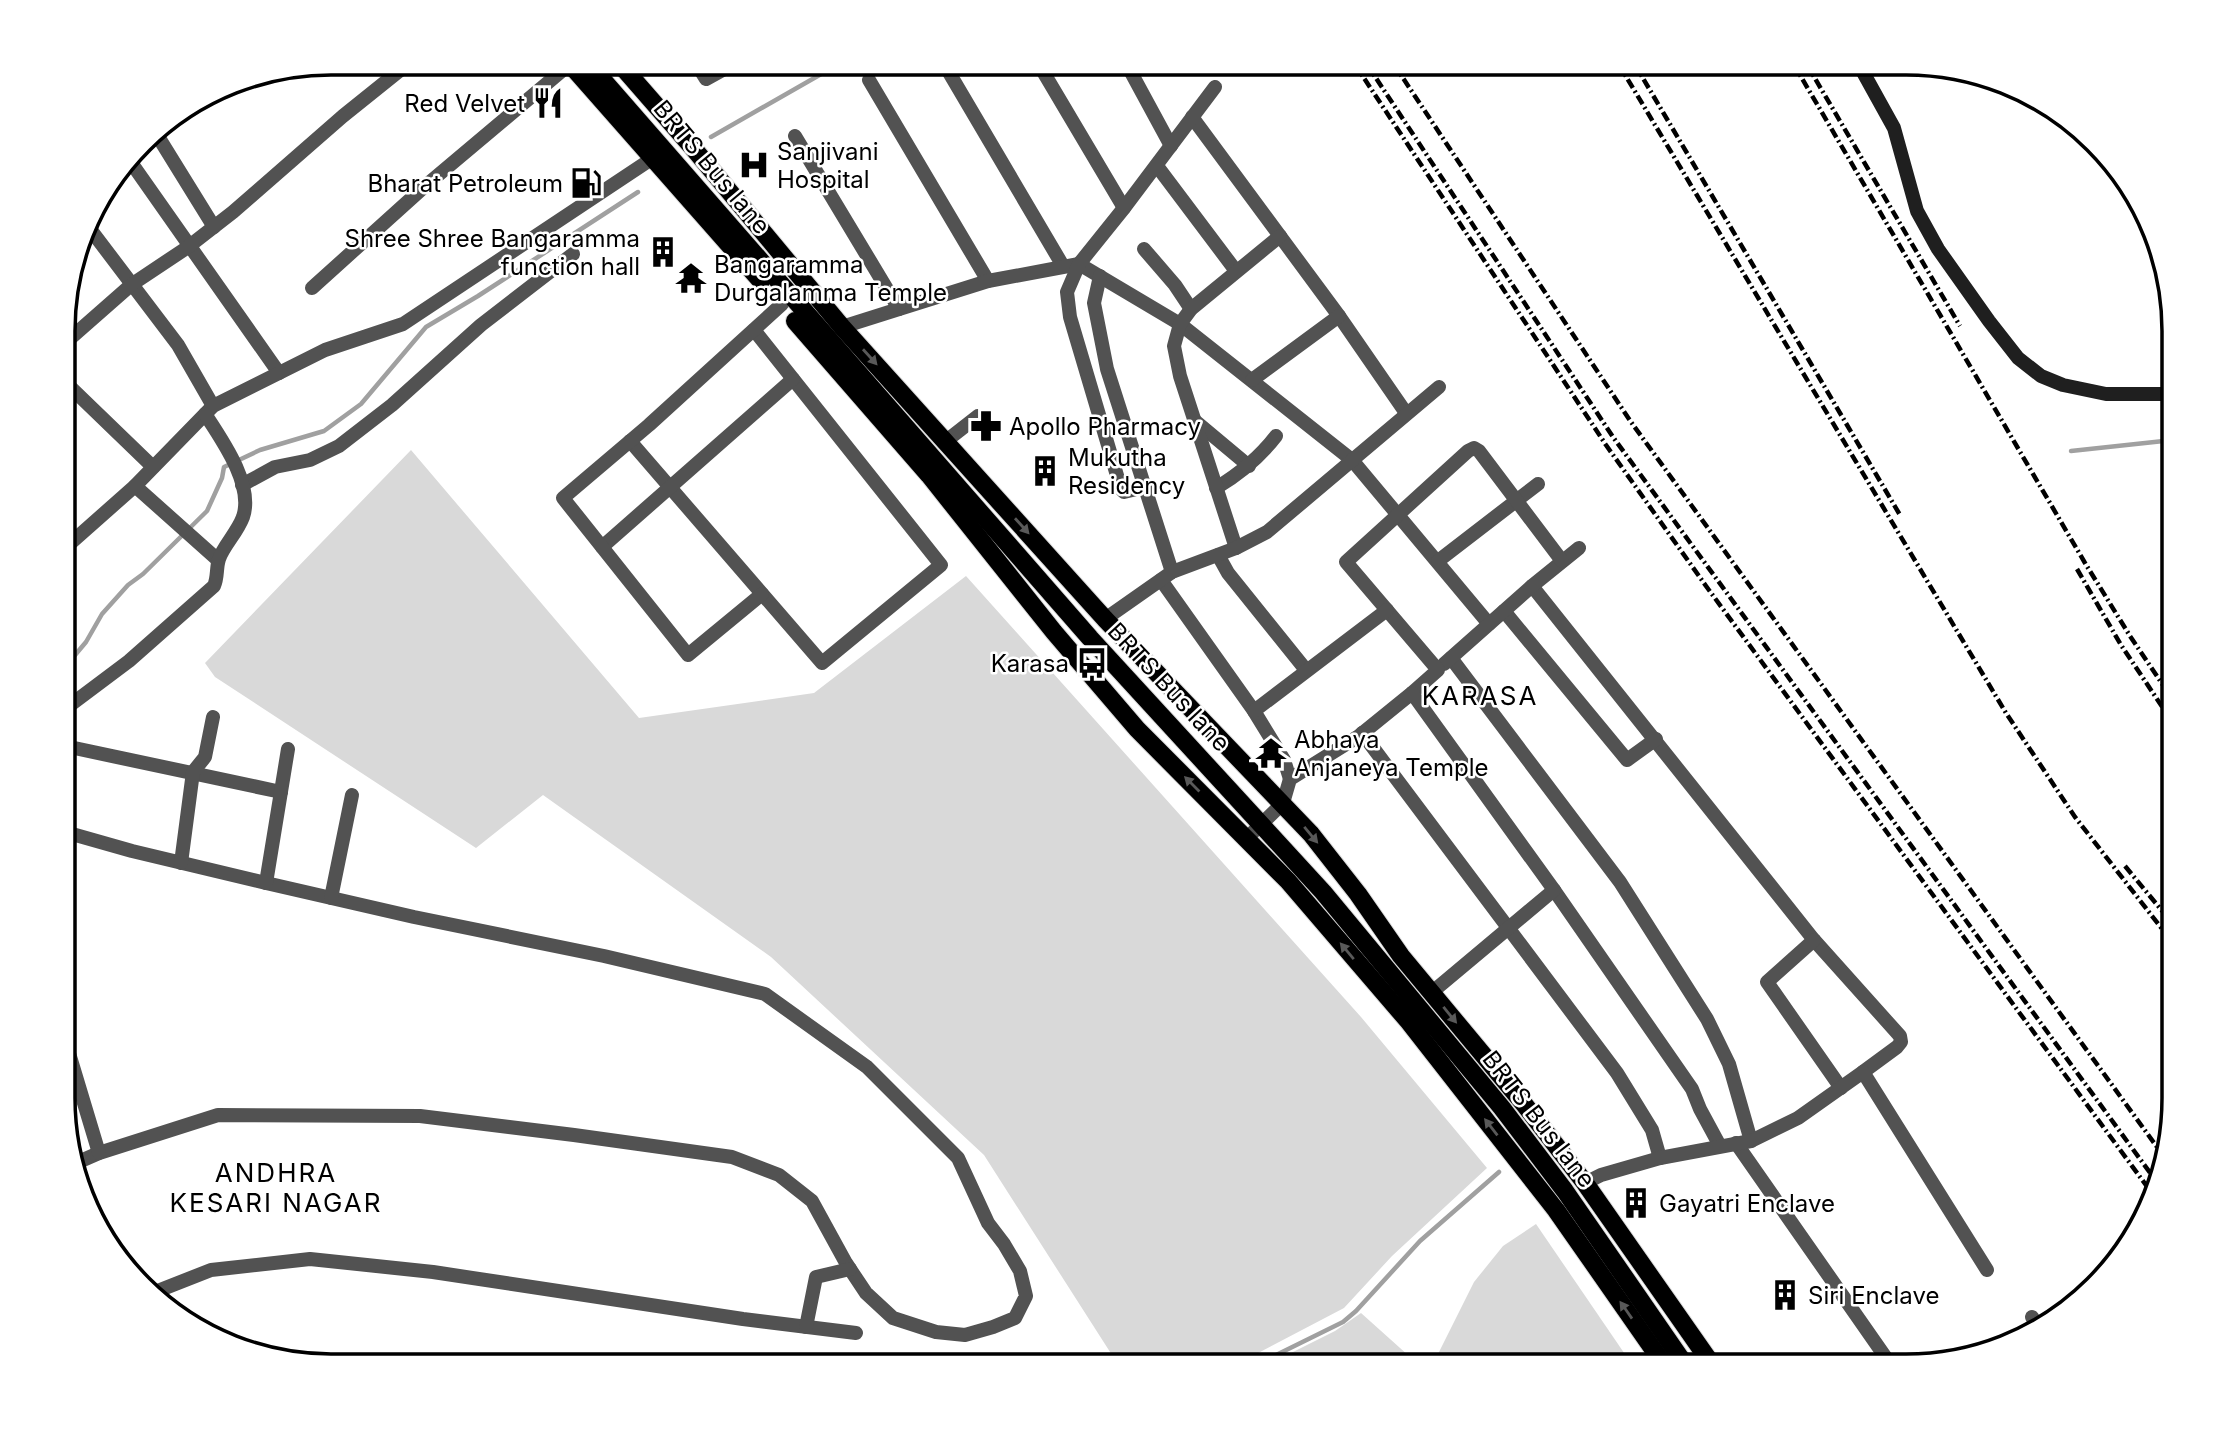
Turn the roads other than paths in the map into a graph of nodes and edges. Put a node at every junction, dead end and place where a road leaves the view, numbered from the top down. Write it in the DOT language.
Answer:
graph roads {
  1 [pos="394,75"];
  2 [pos="556,75"];
  3 [pos="579,75"];
  4 [pos="599,75"];
  5 [pos="629,75"];
  6 [pos="951,75"];
  7 [pos="1045,75"];
  8 [pos="1133,75"];
  9 [pos="1865,75"];
  10 [pos="869,80"];
  11 [pos="1215,87"];
  12 [pos="1196,122"];
  13 [pos="795,136"];
  14 [pos="160,140"];
  15 [pos="1171,146"];
  16 [pos="653,158"];
  17 [pos="134,167"];
  18 [pos="1159,169"];
  19 [pos="1124,208"];
  20 [pos="214,227"];
  21 [pos="94,235"];
  22 [pos="1280,236"];
  23 [pos="188,247"];
  24 [pos="1144,249"];
  25 [pos="573,254"];
  26 [pos="1063,266"];
  27 [pos="1090,270"];
  28 [pos="1236,271"];
  29 [pos="988,281"];
  30 [pos="131,285"];
  31 [pos="312,288"];
  32 [pos="782,304"];
  33 [pos="899,309"];
  34 [pos="1191,309"];
  35 [pos="1339,316"];
  36 [pos="1180,324"];
  37 [pos="842,327"];
  38 [pos="754,330"];
  39 [pos="75,334"];
  40 [pos="279,373"];
  41 [pos="793,379"];
  42 [pos="1252,380"];
  43 [pos="1439,387"];
  44 [pos="75,393"];
  45 [pos="2162,394"];
  46 [pos="209,410"];
  47 [pos="1406,414"];
  48 [pos="978,416"];
  49 [pos="1192,418"];
  50 [pos="1276,436"];
  51 [pos="631,441"];
  52 [pos="946,441"];
  53 [pos="1352,460"];
  54 [pos="1249,466"];
  55 [pos="153,467"];
  56 [pos="1538,484"];
  57 [pos="242,485"];
  58 [pos="135,486"];
  59 [pos="670,487"];
  60 [pos="1216,488"];
  61 [pos="1136,489"];
  62 [pos="1516,500"];
  63 [pos="1397,516"];
  64 [pos="75,539"];
  65 [pos="602,547"];
  66 [pos="1236,548"];
  67 [pos="1579,548"];
  68 [pos="1218,555"];
  69 [pos="218,560"];
  70 [pos="1438,561"];
  71 [pos="1562,561"];
  72 [pos="1160,580"];
  73 [pos="1532,586"];
  74 [pos="762,594"];
  75 [pos="1387,610"];
  76 [pos="1504,611"];
  77 [pos="1105,619"];
  78 [pos="1489,624"];
  79 [pos="1451,658"];
  80 [pos="1306,670"];
  81 [pos="1438,670"];
  82 [pos="1412,693"];
  83 [pos="75,702"];
  84 [pos="1254,711"];
  85 [pos="213,717"];
  86 [pos="1362,733"];
  87 [pos="1656,739"];
  88 [pos="75,748"];
  89 [pos="288,749"];
  90 [pos="193,772"];
  91 [pos="1290,779"];
  92 [pos="281,792"];
  93 [pos="352,794"];
  94 [pos="1283,803"];
  95 [pos="1261,824"];
  96 [pos="75,835"];
  97 [pos="1247,838"];
  98 [pos="181,863"];
  99 [pos="266,883"];
  100 [pos="1555,890"];
  101 [pos="331,898"];
  102 [pos="1509,929"];
  103 [pos="1814,940"];
  104 [pos="1432,993"];
  105 [pos="1863,1072"];
  106 [pos="75,1073"];
  107 [pos="1841,1088"];
  108 [pos="1743,1142"];
  109 [pos="1720,1146"];
  110 [pos="99,1153"];
  111 [pos="1660,1158"];
  112 [pos="83,1160"];
  113 [pos="1585,1182"];
  114 [pos="850,1269"];
  115 [pos="1987,1270"];
  116 [pos="161,1289"];
  117 [pos="806,1327"];
  118 [pos="856,1333"];
  119 [pos="1657,1354"];
  120 [pos="1678,1354"];
  121 [pos="1705,1354"];
  122 [pos="1883,1354"];
  1 -- 20 [label="street"];
  2 -- 31 [label="street"];
  3 -- 16 [label="main road"];
  4 -- 95 [label="main road, BRTS Bus lane"];
  5 -- 37 [label="main road"];
  6 -- 26 [label="street"];
  7 -- 19 [label="street"];
  8 -- 15 [label="street"];
  9 -- 45 [label="street"];
  10 -- 29 [label="street"];
  11 -- 12 [label="street"];
  12 -- 15 [label="street"];
  12 -- 22 [label="street"];
  13 -- 33 [label="street"];
  14 -- 20 [label="street"];
  15 -- 18 [label="street"];
  16 -- 32 [label="main road"];
  16 -- 40 [label="street"];
  17 -- 23 [label="street"];
  18 -- 19 [label="street"];
  18 -- 28 [label="street"];
  19 -- 27 [label="street"];
  20 -- 23 [label="street"];
  21 -- 30 [label="street"];
  22 -- 28 [label="street"];
  22 -- 35 [label="street"];
  23 -- 30 [label="street"];
  23 -- 40 [label="street"];
  24 -- 34 [label="street"];
  25 -- 57 [label="street"];
  26 -- 27 [label="street"];
  26 -- 29 [label="street"];
  27 -- 36 [label="street"];
  27 -- 61 [label="street"];
  27 -- 61 [label="street"];
  28 -- 34 [label="street"];
  29 -- 33 [label="street"];
  30 -- 39 [label="street"];
  30 -- 46 [label="street"];
  32 -- 38 [label="street"];
  97 -- 32 [label="main road, one-way"];
  33 -- 37 [label="street"];
  34 -- 36 [label="street"];
  35 -- 42 [label="street"];
  35 -- 47 [label="street"];
  36 -- 42 [label="street"];
  36 -- 49 [label="street"];
  37 -- 52 [label="main road, one-way"];
  38 -- 41 [label="street"];
  38 -- 51 [label="street"];
  40 -- 46 [label="street"];
  41 -- 59 [label="street"];
  41 -- 74 [label="street"];
  42 -- 53 [label="street"];
  43 -- 47 [label="street"];
  44 -- 55 [label="street"];
  46 -- 55 [label="street"];
  46 -- 57 [label="street"];
  47 -- 53 [label="street"];
  48 -- 52 [label="street"];
  49 -- 54 [label="street"];
  49 -- 60 [label="street"];
  50 -- 54 [label="street"];
  51 -- 59 [label="street"];
  51 -- 65 [label="street"];
  52 -- 77 [label="main road, one-way"];
  53 -- 63 [label="street"];
  53 -- 66 [label="street"];
  54 -- 60 [label="street"];
  55 -- 58 [label="street"];
  56 -- 62 [label="street"];
  57 -- 69 [label="street"];
  58 -- 64 [label="street"];
  58 -- 69 [label="street"];
  59 -- 65 [label="street"];
  59 -- 74 [label="street"];
  60 -- 66 [label="street"];
  61 -- 72 [label="street"];
  62 -- 63 [label="street"];
  62 -- 70 [label="street"];
  62 -- 71 [label="street"];
  63 -- 70 [label="street"];
  63 -- 75 [label="street"];
  65 -- 74 [label="street"];
  66 -- 68 [label="street"];
  67 -- 71 [label="street"];
  68 -- 72 [label="street"];
  68 -- 80 [label="street"];
  69 -- 83 [label="street"];
  70 -- 78 [label="street"];
  71 -- 73 [label="street"];
  72 -- 77 [label="street"];
  72 -- 84 [label="street"];
  73 -- 76 [label="street"];
  73 -- 87 [label="street"];
  75 -- 80 [label="street"];
  75 -- 81 [label="street"];
  76 -- 78 [label="street"];
  76 -- 87 [label="street"];
  77 -- 94 [label="main road"];
  78 -- 79 [label="street"];
  79 -- 81 [label="street"];
  79 -- 108 [label="street"];
  80 -- 84 [label="street"];
  81 -- 82 [label="street"];
  82 -- 86 [label="street"];
  82 -- 100 [label="street"];
  84 -- 91 [label="street"];
  85 -- 90 [label="street"];
  86 -- 91 [label="street"];
  86 -- 102 [label="street"];
  87 -- 103 [label="street"];
  88 -- 90 [label="street"];
  89 -- 92 [label="street"];
  90 -- 92 [label="street"];
  90 -- 98 [label="street"];
  91 -- 94 [label="street"];
  92 -- 99 [label="street"];
  93 -- 101 [label="street"];
  94 -- 95 [label="street"];
  94 -- 104 [label="main road, one-way"];
  95 -- 97 [label="street"];
  95 -- 120 [label="main road, BRTS Bus lane"];
  96 -- 98 [label="street"];
  119 -- 97 [label="main road, one-way"];
  98 -- 99 [label="street"];
  99 -- 101 [label="street"];
  100 -- 102 [label="street"];
  100 -- 109 [label="street"];
  101 -- 114 [label="street"];
  102 -- 104 [label="street"];
  102 -- 111 [label="street"];
  103 -- 105 [label="street"];
  103 -- 107 [label="street"];
  104 -- 113 [label="main road, one-way"];
  105 -- 107 [label="street"];
  105 -- 115 [label="street"];
  106 -- 110 [label="street"];
  107 -- 108 [label="street"];
  108 -- 109 [label="street"];
  108 -- 122 [label="street"];
  109 -- 111 [label="street"];
  110 -- 112 [label="street"];
  110 -- 114 [label="street"];
  111 -- 113 [label="street"];
  113 -- 121 [label="main road"];
  114 -- 117 [label="street"];
  116 -- 117 [label="street"];
  117 -- 118 [label="street"];
}
